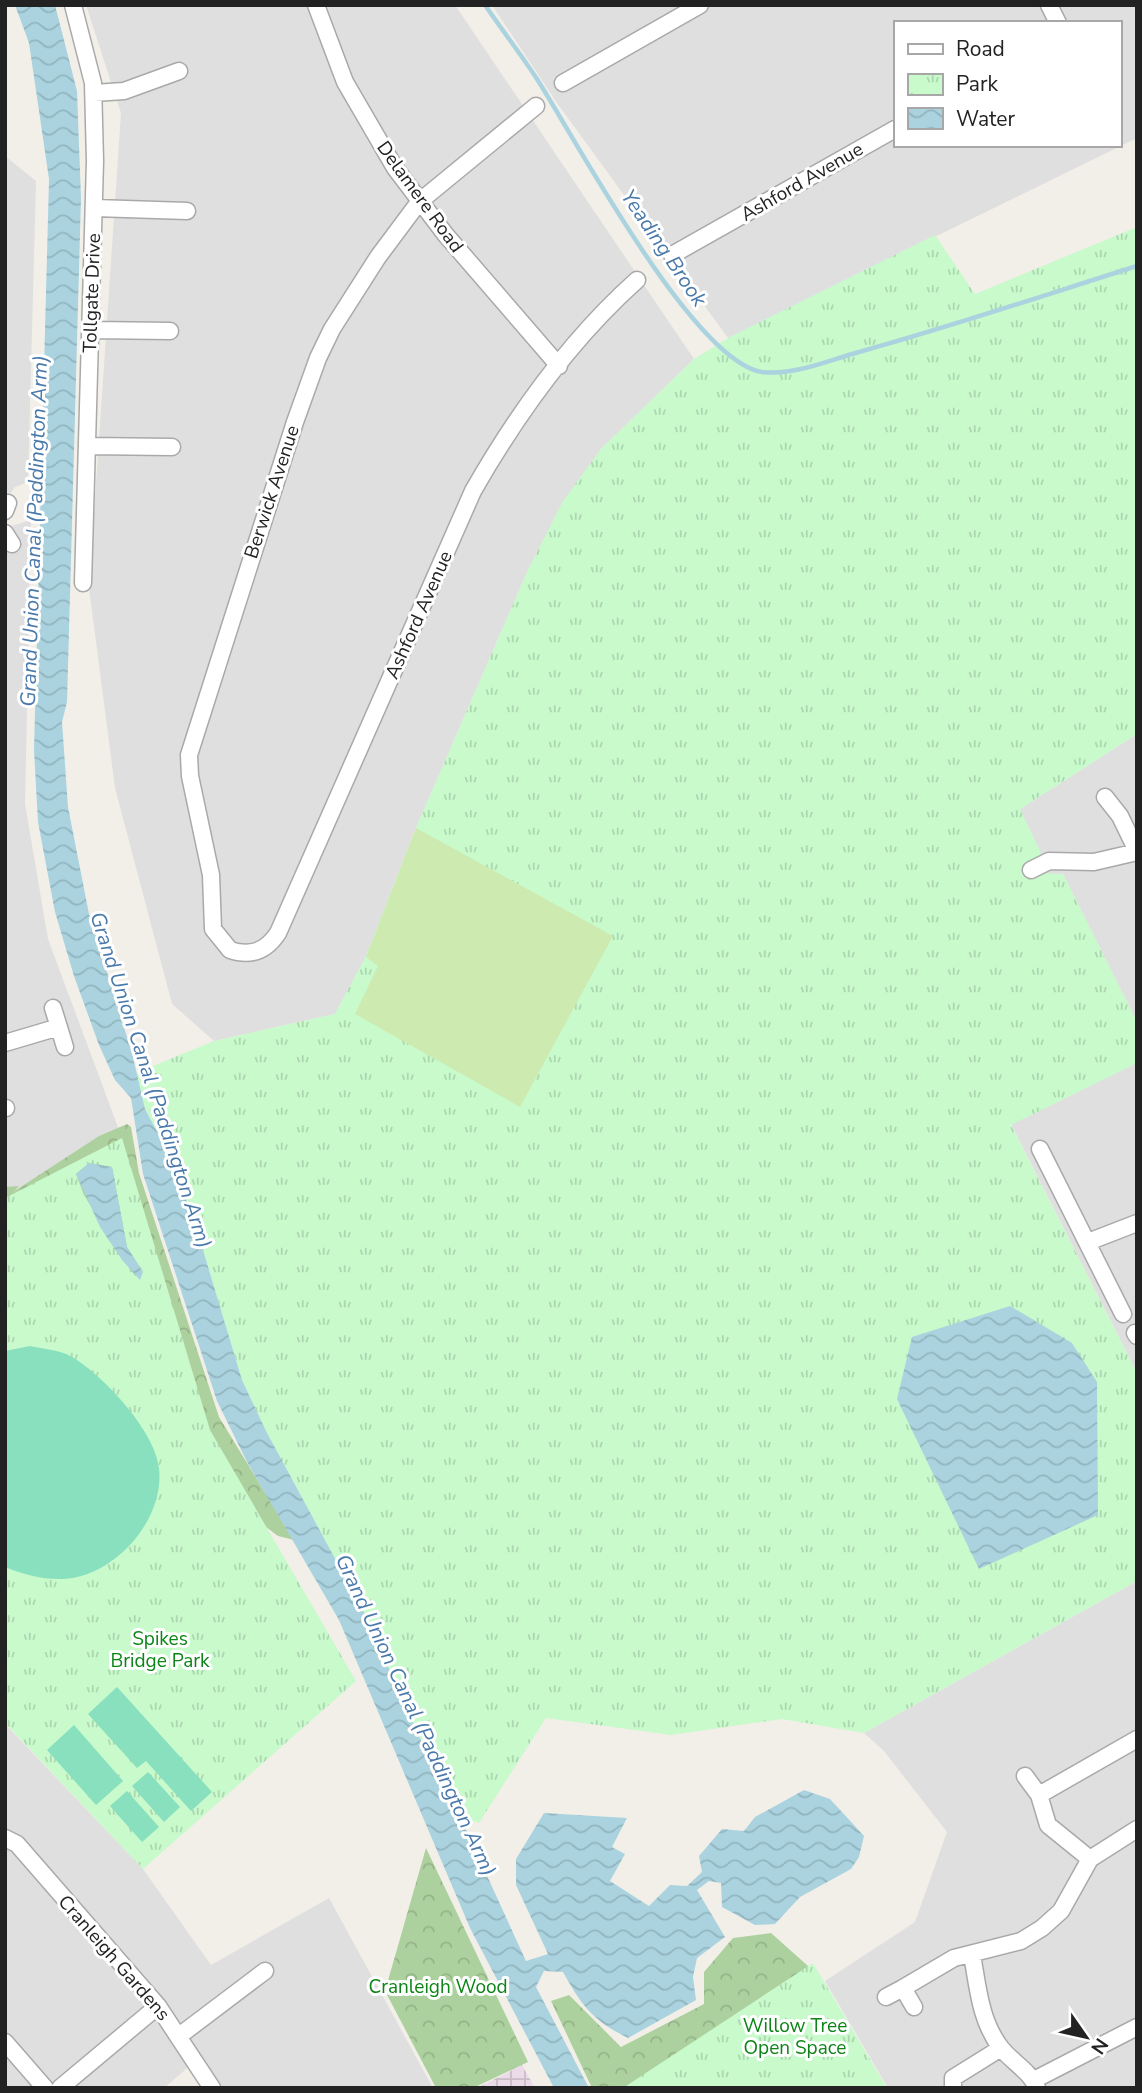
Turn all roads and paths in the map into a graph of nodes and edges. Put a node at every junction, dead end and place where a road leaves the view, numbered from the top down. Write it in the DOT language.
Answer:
graph roads {
  1 [pos="73,5"];
  2 [pos="316,5"];
  3 [pos="700,5"];
  4 [pos="1049,5"];
  5 [pos="1057,21"];
  6 [pos="178,71"];
  7 [pos="563,83"];
  8 [pos="94,93"];
  9 [pos="536,106"];
  10 [pos="894,130"];
  11 [pos="419,202"];
  12 [pos="95,208"];
  13 [pos="187,211"];
  14 [pos="672,255"];
  15 [pos="637,280"];
  16 [pos="91,330"];
  17 [pos="170,331"];
  18 [pos="559,366"];
  19 [pos="87,446"];
  20 [pos="172,447"];
  21 [pos="83,583"];
  22 [pos="1105,797"];
  23 [pos="1137,852"];
  24 [pos="1031,870"];
  25 [pos="230,950"];
  26 [pos="52,1008"];
  27 [pos="58,1027"];
  28 [pos="5,1043"];
  29 [pos="65,1048"];
  30 [pos="1040,1149"];
  31 [pos="1137,1223"];
  32 [pos="1088,1242"];
  33 [pos="1123,1314"];
  34 [pos="1135,1733"];
  35 [pos="1025,1776"];
  36 [pos="1039,1795"];
  37 [pos="1137,1829"];
  38 [pos="5,1838"];
  39 [pos="1090,1858"];
  40 [pos="972,1955"];
  41 [pos="265,1970"];
  42 [pos="904,1988"];
  43 [pos="886,1997"];
  44 [pos="158,2006"];
  45 [pos="914,2007"];
  46 [pos="1137,2027"];
  47 [pos="179,2036"];
  48 [pos="5,2042"];
  49 [pos="1001,2048"];
  50 [pos="949,2077"];
  51 [pos="1035,2084"];
  52 [pos="45,2088"];
  53 [pos="61,2088"];
  54 [pos="212,2088"];
  1 -- 8 [label="street, Tollgate Drive"];
  2 -- 11 [label="street, Delamere Road"];
  3 -- 7 [label="street"];
  4 -- 5 [label="street"];
  6 -- 8 [label="street"];
  8 -- 12 [label="street, Tollgate Drive"];
  9 -- 11 [label="street, Berwick Avenue"];
  10 -- 14 [label="street, Ashford Avenue"];
  11 -- 18 [label="street, Delamere Road"];
  11 -- 25 [label="street, Berwick Avenue"];
  12 -- 13 [label="street"];
  12 -- 16 [label="street, Tollgate Drive"];
  15 -- 18 [label="street, Ashford Avenue"];
  16 -- 17 [label="street"];
  16 -- 19 [label="street, Tollgate Drive"];
  18 -- 25 [label="street, Ashford Avenue"];
  19 -- 20 [label="street"];
  19 -- 21 [label="street, Tollgate Drive"];
  22 -- 23 [label="street"];
  23 -- 24 [label="street"];
  26 -- 27 [label="street"];
  27 -- 28 [label="street"];
  27 -- 29 [label="street"];
  30 -- 32 [label="street"];
  31 -- 32 [label="street"];
  32 -- 33 [label="street"];
  34 -- 36 [label="street"];
  35 -- 36 [label="street"];
  36 -- 39 [label="street"];
  37 -- 39 [label="street"];
  38 -- 44 [label="street, Cranleigh Gardens"];
  39 -- 40 [label="street"];
  40 -- 42 [label="street"];
  40 -- 49 [label="street"];
  41 -- 47 [label="street"];
  42 -- 43 [label="street"];
  42 -- 45 [label="street"];
  44 -- 47 [label="street, Cranleigh Gardens"];
  44 -- 53 [label="street"];
  46 -- 51 [label="street"];
  47 -- 54 [label="street, Cranleigh Gardens"];
  48 -- 52 [label="street"];
  49 -- 50 [label="street"];
  49 -- 51 [label="street"];
}
